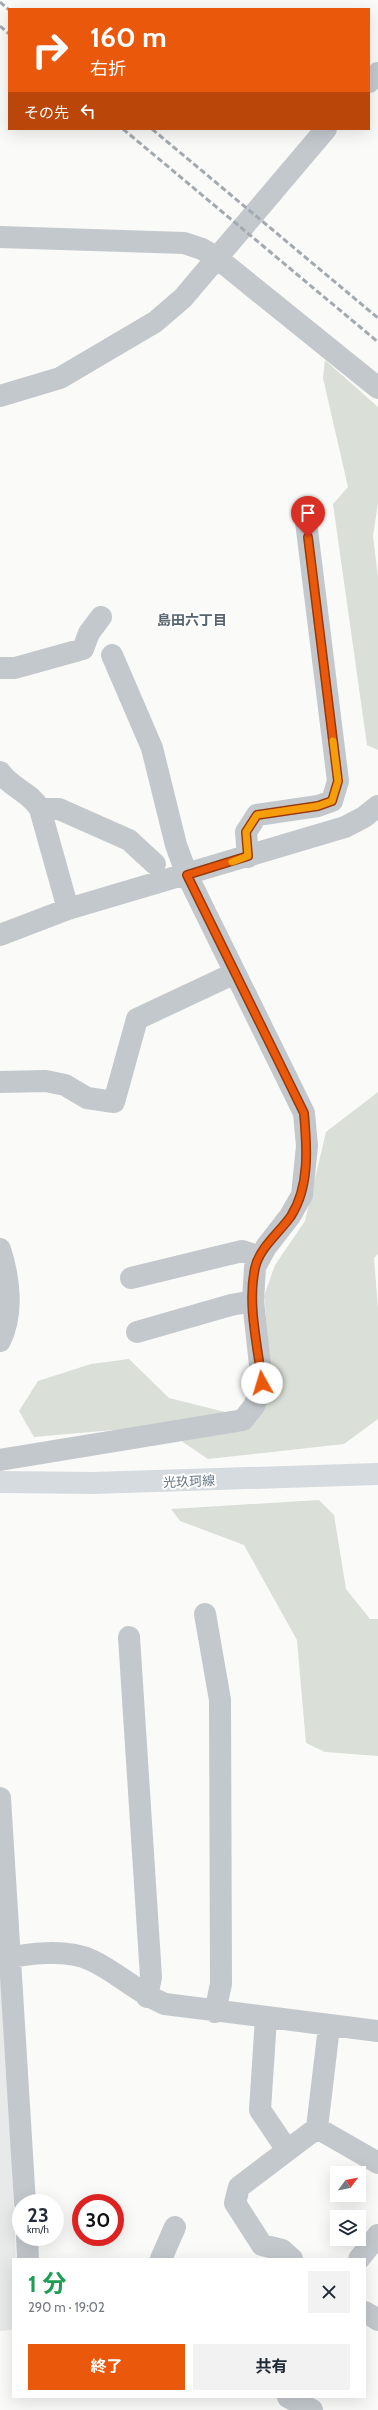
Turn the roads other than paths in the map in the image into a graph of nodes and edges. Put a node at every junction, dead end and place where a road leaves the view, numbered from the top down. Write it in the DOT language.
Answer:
graph roads {
  1 [pos="378,73"];
  2 [pos="370,81"];
  3 [pos="325,130"];
  4 [pos="0,238"];
  5 [pos="222,251"];
  6 [pos="378,388"];
  7 [pos="0,396"];
  8 [pos="306,522"];
  9 [pos="101,617"];
  10 [pos="112,655"];
  11 [pos="0,668"];
  12 [pos="0,772"];
  13 [pos="378,806"];
  14 [pos="40,809"];
  15 [pos="248,856"];
  16 [pos="155,864"];
  17 [pos="187,875"];
  18 [pos="68,909"];
  19 [pos="0,935"];
  20 [pos="235,973"];
  21 [pos="0,1082"];
  22 [pos="0,1249"];
  23 [pos="260,1257"];
  24 [pos="131,1278"];
  25 [pos="253,1301"];
  26 [pos="136,1332"];
  27 [pos="0,1341"];
  28 [pos="0,1460"];
  29 [pos="378,1474"];
  30 [pos="0,1482"];
  31 [pos="204,1614"];
  32 [pos="129,1637"];
  33 [pos="0,1798"];
  34 [pos="5,1958"];
  35 [pos="147,1997"];
  36 [pos="215,2012"];
  37 [pos="266,2018"];
  38 [pos="330,2027"];
  39 [pos="378,2031"];
  40 [pos="317,2128"];
  41 [pos="287,2150"];
  42 [pos="378,2163"];
  43 [pos="24,2194"];
  44 [pos="175,2227"];
  45 [pos="378,2235"];
  46 [pos="27,2246"];
  47 [pos="28,2258"];
  48 [pos="161,2258"];
  49 [pos="291,2258"];
  50 [pos="360,2258"];
  51 [pos="366,2313"];
  52 [pos="378,2320"];
  53 [pos="290,2398"];
  54 [pos="312,2410"];
  1 -- 2 [label="street"];
  3 -- 5 [label="street"];
  4 -- 5 [label="street"];
  5 -- 6 [label="street"];
  5 -- 7 [label="street"];
  8 -- 15 [label="street"];
  9 -- 11 [label="street"];
  10 -- 17 [label="street"];
  12 -- 14 [label="street"];
  13 -- 15 [label="street"];
  14 -- 16 [label="street"];
  14 -- 18 [label="street"];
  15 -- 17 [label="street"];
  17 -- 18 [label="street"];
  17 -- 20 [label="street"];
  18 -- 19 [label="street"];
  20 -- 21 [label="street"];
  20 -- 23 [label="street"];
  22 -- 27 [label="street"];
  23 -- 24 [label="street"];
  23 -- 25 [label="street"];
  25 -- 26 [label="street"];
  25 -- 28 [label="street"];
  29 -- 30 [label="main road, 光玖珂線"];
  31 -- 36 [label="street"];
  32 -- 35 [label="street"];
  33 -- 34 [label="street"];
  34 -- 35 [label="street"];
  34 -- 43 [label="street"];
  35 -- 36 [label="street"];
  36 -- 37 [label="street"];
  37 -- 38 [label="street"];
  37 -- 41 [label="street"];
  38 -- 39 [label="street"];
  38 -- 40 [label="street"];
  40 -- 41 [label="street"];
  40 -- 42 [label="street"];
  41 -- 49 [label="street"];
  44 -- 48 [label="street"];
  45 -- 50 [label="street"];
  46 -- 47 [label="street"];
  51 -- 52 [label="street"];
  53 -- 54 [label="street"];
}
